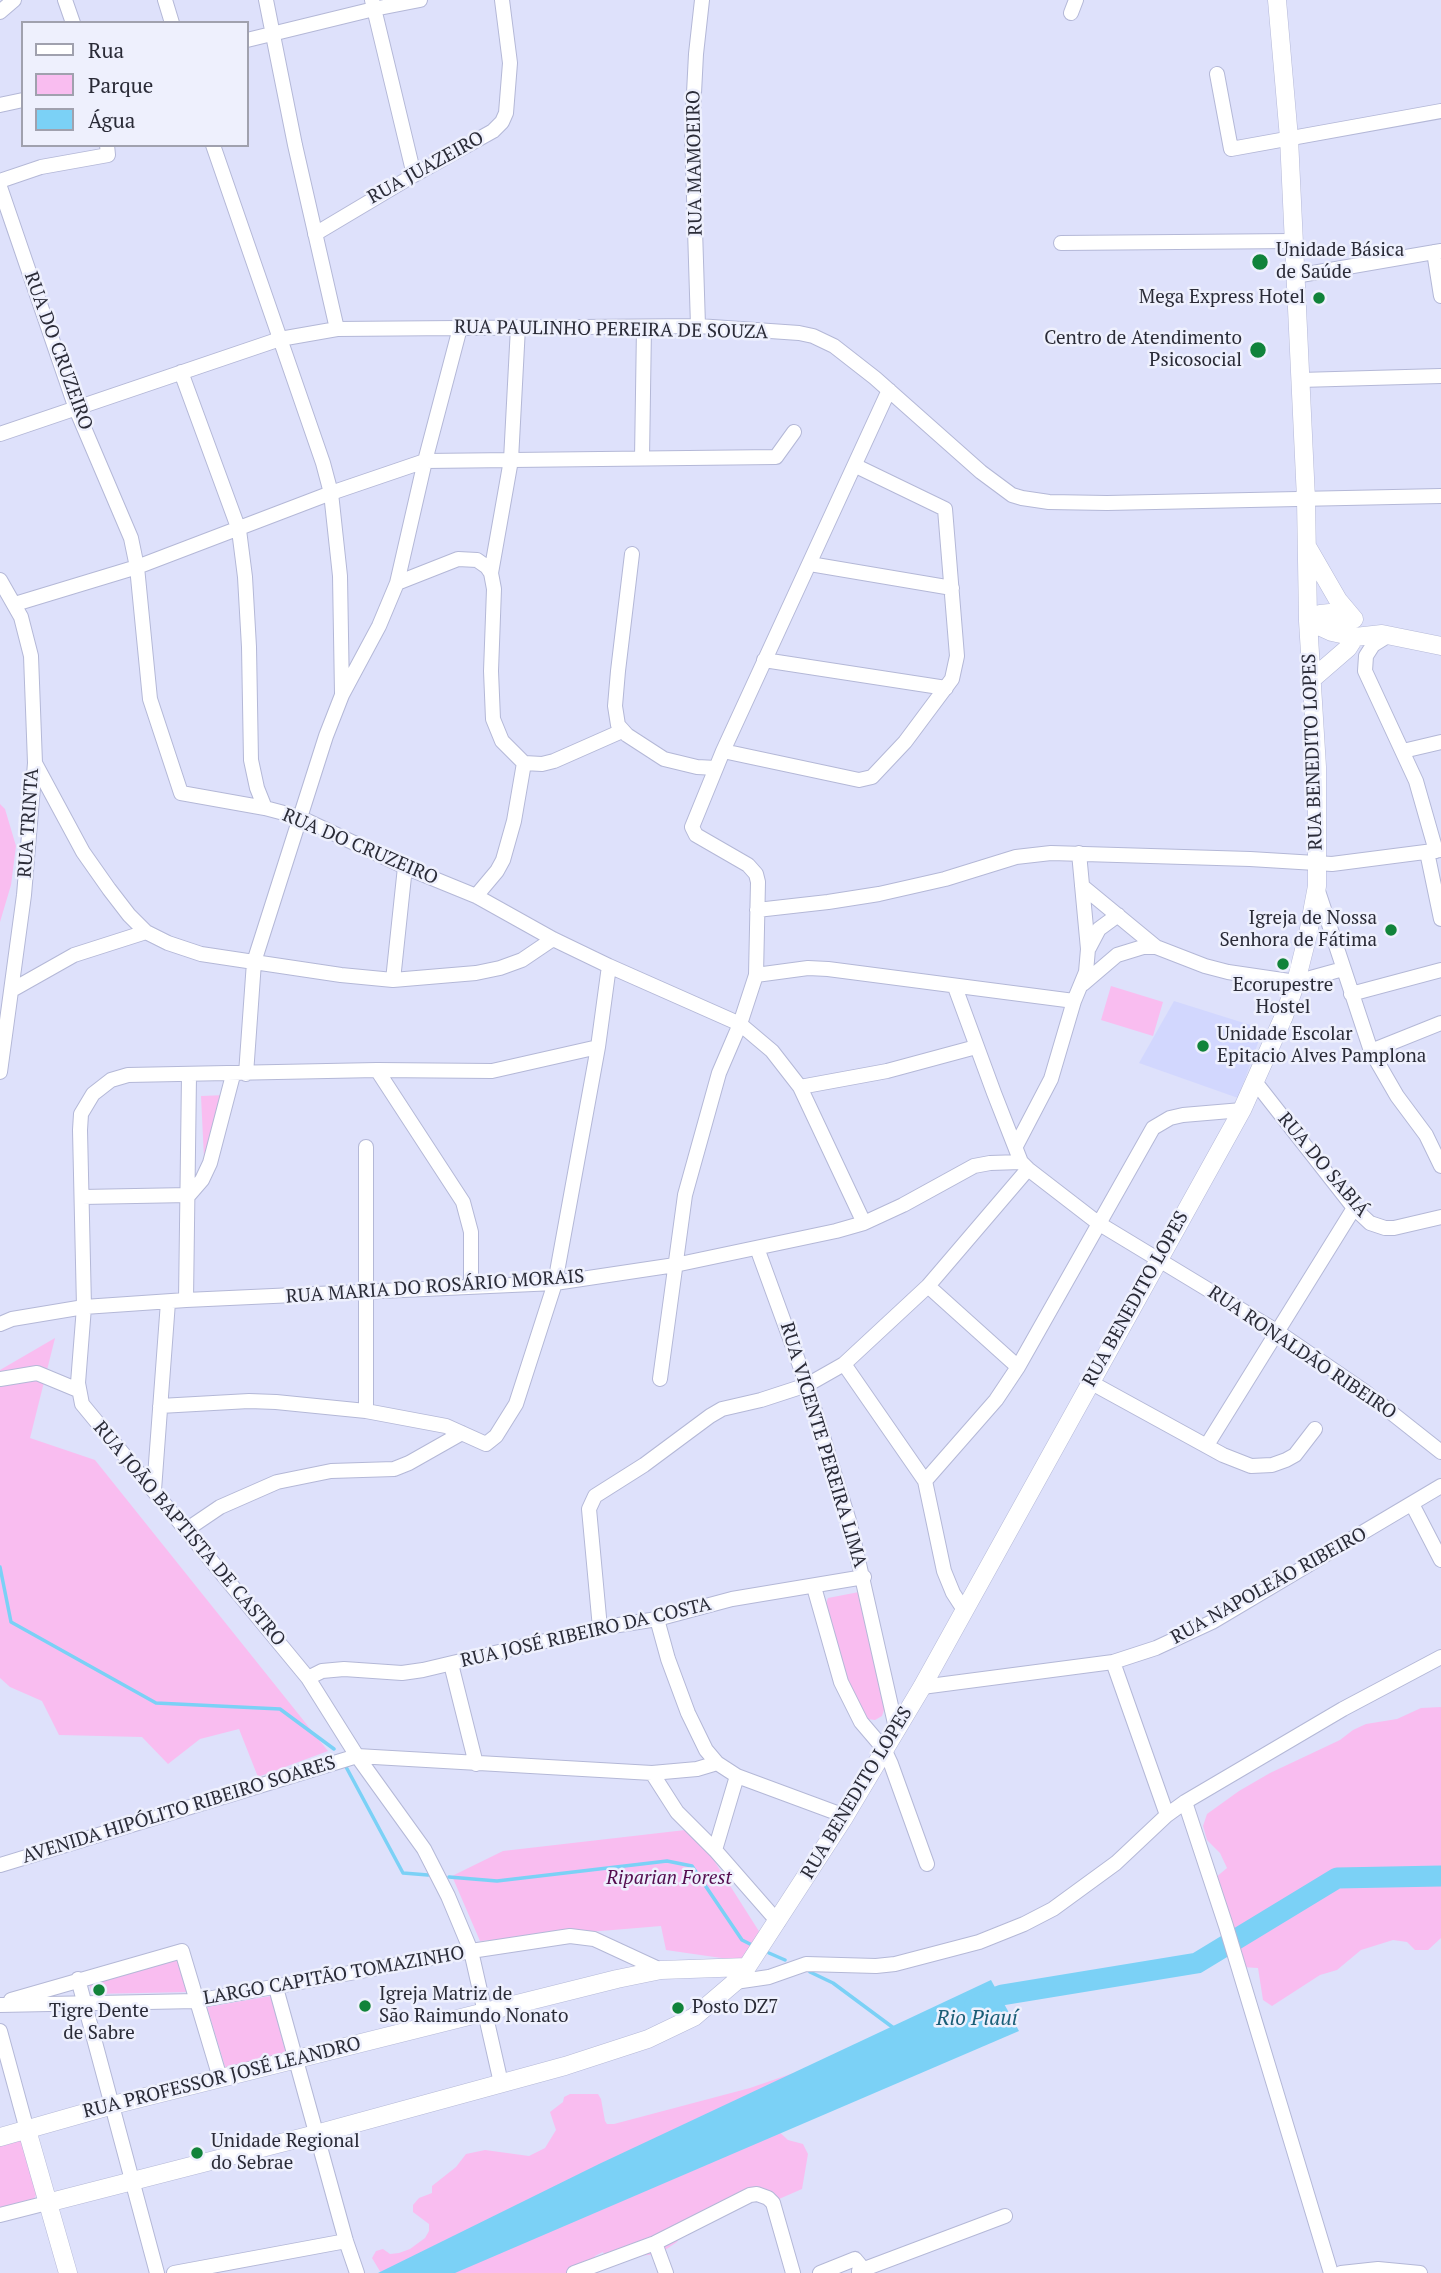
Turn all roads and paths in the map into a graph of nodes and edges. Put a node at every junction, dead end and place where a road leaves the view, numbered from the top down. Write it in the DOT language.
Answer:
graph roads {
  1 [pos="15,0"];
  2 [pos="65,0"];
  3 [pos="165,0"];
  4 [pos="266,0"];
  5 [pos="420,0"];
  6 [pos="502,0"];
  7 [pos="701,0"];
  8 [pos="1277,0"];
  9 [pos="373,4"];
  10 [pos="0,12"];
  11 [pos="72,21"];
  12 [pos="171,21"];
  13 [pos="273,32"];
  14 [pos="248,40"];
  15 [pos="1217,74"];
  16 [pos="21,100"];
  17 [pos="0,105"];
  18 [pos="1441,111"];
  19 [pos="1289,138"];
  20 [pos="107,147"];
  21 [pos="214,147"];
  22 [pos="414,174"];
  23 [pos="0,181"];
  24 [pos="0,187"];
  25 [pos="315,234"];
  26 [pos="1293,241"];
  27 [pos="1061,243"];
  28 [pos="1438,251"];
  29 [pos="1294,276"];
  30 [pos="1441,296"];
  31 [pos="698,326"];
  32 [pos="518,327"];
  33 [pos="644,327"];
  34 [pos="460,328"];
  35 [pos="337,329"];
  36 [pos="280,339"];
  37 [pos="181,372"];
  38 [pos="1441,376"];
  39 [pos="1300,380"];
  40 [pos="889,390"];
  41 [pos="76,409"];
  42 [pos="794,432"];
  43 [pos="0,434"];
  44 [pos="642,458"];
  45 [pos="510,460"];
  46 [pos="425,461"];
  47 [pos="856,466"];
  48 [pos="331,493"];
  49 [pos="1441,496"];
  50 [pos="1306,499"];
  51 [pos="239,530"];
  52 [pos="1308,548"];
  53 [pos="632,554"];
  54 [pos="810,564"];
  55 [pos="137,567"];
  56 [pos="491,573"];
  57 [pos="0,580"];
  58 [pos="397,583"];
  59 [pos="953,588"];
  60 [pos="15,604"];
  61 [pos="1353,619"];
  62 [pos="1308,621"];
  63 [pos="1385,635"];
  64 [pos="1355,637"];
  65 [pos="1441,646"];
  66 [pos="764,660"];
  67 [pos="1311,680"];
  68 [pos="946,688"];
  69 [pos="342,695"];
  70 [pos="622,731"];
  71 [pos="1441,742"];
  72 [pos="723,751"];
  73 [pos="1404,751"];
  74 [pos="35,763"];
  75 [pos="524,763"];
  76 [pos="716,768"];
  77 [pos="265,808"];
  78 [pos="299,817"];
  79 [pos="1435,851"];
  80 [pos="1079,853"];
  81 [pos="1317,863"];
  82 [pos="405,867"];
  83 [pos="1082,886"];
  84 [pos="1317,886"];
  85 [pos="476,896"];
  86 [pos="757,910"];
  87 [pos="1118,915"];
  88 [pos="1441,919"];
  89 [pos="146,932"];
  90 [pos="553,939"];
  91 [pos="1156,947"];
  92 [pos="1088,949"];
  93 [pos="254,962"];
  94 [pos="609,966"];
  95 [pos="1343,970"];
  96 [pos="1441,970"];
  97 [pos="756,975"];
  98 [pos="393,979"];
  99 [pos="1296,982"];
  100 [pos="1082,985"];
  101 [pos="955,986"];
  102 [pos="12,990"];
  103 [pos="1351,994"];
  104 [pos="1074,1001"];
  105 [pos="1441,1023"];
  106 [pos="740,1024"];
  107 [pos="598,1047"];
  108 [pos="976,1047"];
  109 [pos="1371,1051"];
  110 [pos="376,1070"];
  111 [pos="0,1072"];
  112 [pos="239,1075"];
  113 [pos="189,1076"];
  114 [pos="1256,1083"];
  115 [pos="800,1087"];
  116 [pos="1242,1110"];
  117 [pos="1016,1146"];
  118 [pos="366,1147"];
  119 [pos="1025,1165"];
  120 [pos="1441,1166"];
  121 [pos="189,1195"];
  122 [pos="82,1197"];
  123 [pos="1354,1208"];
  124 [pos="1441,1217"];
  125 [pos="864,1223"];
  126 [pos="1098,1223"];
  127 [pos="757,1248"];
  128 [pos="1160,1259"];
  129 [pos="675,1265"];
  130 [pos="555,1283"];
  131 [pos="928,1286"];
  132 [pos="471,1287"];
  133 [pos="367,1293"];
  134 [pos="186,1300"];
  135 [pos="168,1303"];
  136 [pos="84,1307"];
  137 [pos="0,1324"];
  138 [pos="1278,1332"];
  139 [pos="844,1364"];
  140 [pos="1017,1367"];
  141 [pos="0,1379"];
  142 [pos="660,1379"];
  143 [pos="1090,1382"];
  144 [pos="807,1385"];
  145 [pos="78,1390"];
  146 [pos="160,1406"];
  147 [pos="366,1411"];
  148 [pos="1315,1429"];
  149 [pos="462,1433"];
  150 [pos="1207,1445"];
  151 [pos="1441,1452"];
  152 [pos="925,1481"];
  153 [pos="1441,1486"];
  154 [pos="154,1490"];
  155 [pos="1412,1504"];
  156 [pos="186,1530"];
  157 [pos="1441,1560"];
  158 [pos="864,1577"];
  159 [pos="814,1587"];
  160 [pos="964,1611"];
  161 [pos="657,1619"];
  162 [pos="600,1628"];
  163 [pos="1441,1657"];
  164 [pos="1113,1662"];
  165 [pos="451,1664"];
  166 [pos="308,1678"];
  167 [pos="922,1687"];
  168 [pos="896,1728"];
  169 [pos="884,1749"];
  170 [pos="357,1756"];
  171 [pos="717,1763"];
  172 [pos="476,1764"];
  173 [pos="652,1773"];
  174 [pos="737,1776"];
  175 [pos="1185,1802"];
  176 [pos="1167,1815"];
  177 [pos="845,1816"];
  178 [pos="715,1850"];
  179 [pos="927,1864"];
  180 [pos="0,1865"];
  181 [pos="778,1922"];
  182 [pos="471,1951"];
  183 [pos="747,1967"];
  184 [pos="661,1970"];
  185 [pos="78,1979"];
  186 [pos="734,1982"];
  187 [pos="276,1988"];
  188 [pos="196,2001"];
  189 [pos="84,2002"];
  190 [pos="0,2004"];
  191 [pos="484,2012"];
  192 [pos="0,2031"];
  193 [pos="295,2059"];
  194 [pos="220,2078"];
  195 [pos="15,2082"];
  196 [pos="501,2083"];
  197 [pos="0,2087"];
  198 [pos="113,2105"];
  199 [pos="27,2130"];
  200 [pos="316,2134"];
  201 [pos="0,2137"];
  202 [pos="133,2181"];
  203 [pos="47,2203"];
  204 [pos="0,2216"];
  205 [pos="1005,2216"];
  206 [pos="346,2241"];
  207 [pos="655,2243"];
  208 [pos="859,2272"];
  209 [pos="1347,2272"];
  210 [pos="68,2273"];
  211 [pos="157,2273"];
  212 [pos="174,2273"];
  213 [pos="357,2273"];
  214 [pos="574,2273"];
  215 [pos="666,2273"];
  216 [pos="793,2273"];
  217 [pos="820,2273"];
  218 [pos="1331,2273"];
  219 [pos="1420,2273"];
  1 -- 10 [label="street"];
  2 -- 11 [label="street"];
  3 -- 12 [label="street"];
  4 -- 13 [label="street"];
  5 -- 9 [label="street"];
  6 -- 22 [label="street, RUA JUAZEIRO"];
  7 -- 31 [label="street, RUA MAMOEIRO"];
  8 -- 19 [label="main road, RUA BENEDITO LOPES"];
  9 -- 13 [label="street"];
  9 -- 22 [label="street"];
  13 -- 14 [label="street"];
  13 -- 25 [label="street"];
  15 -- 19 [label="street"];
  16 -- 17 [label="street"];
  18 -- 19 [label="street"];
  19 -- 26 [label="main road, RUA BENEDITO LOPES"];
  20 -- 23 [label="street"];
  21 -- 36 [label="street"];
  22 -- 25 [label="street, RUA JUAZEIRO"];
  24 -- 41 [label="street, RUA DO CRUZEIRO"];
  25 -- 35 [label="street"];
  26 -- 27 [label="street"];
  26 -- 29 [label="main road, RUA BENEDITO LOPES"];
  28 -- 29 [label="street"];
  28 -- 30 [label="street"];
  29 -- 39 [label="main road, RUA BENEDITO LOPES"];
  31 -- 33 [label="street, RUA PAULINHO PEREIRA DE SOUZA"];
  31 -- 40 [label="street, RUA PAULINHO PEREIRA DE SOUZA"];
  32 -- 33 [label="street, RUA PAULINHO PEREIRA DE SOUZA"];
  32 -- 34 [label="street, RUA PAULINHO PEREIRA DE SOUZA"];
  32 -- 45 [label="street"];
  33 -- 44 [label="street"];
  34 -- 35 [label="street, RUA PAULINHO PEREIRA DE SOUZA"];
  34 -- 46 [label="street"];
  35 -- 36 [label="street, RUA PAULINHO PEREIRA DE SOUZA"];
  36 -- 37 [label="street, RUA PAULINHO PEREIRA DE SOUZA"];
  36 -- 48 [label="street"];
  37 -- 41 [label="street, RUA PAULINHO PEREIRA DE SOUZA"];
  37 -- 51 [label="street"];
  38 -- 39 [label="street"];
  39 -- 50 [label="main road, RUA BENEDITO LOPES"];
  40 -- 47 [label="street"];
  40 -- 50 [label="street, RUA PAULINHO PEREIRA DE SOUZA"];
  41 -- 43 [label="street, RUA PAULINHO PEREIRA DE SOUZA"];
  41 -- 55 [label="street, RUA DO CRUZEIRO"];
  42 -- 44 [label="street"];
  44 -- 45 [label="street"];
  45 -- 46 [label="street"];
  45 -- 56 [label="street"];
  46 -- 48 [label="street"];
  46 -- 58 [label="street"];
  47 -- 54 [label="street"];
  47 -- 59 [label="street"];
  48 -- 51 [label="street"];
  48 -- 69 [label="street"];
  49 -- 50 [label="street, RUA PAULINHO PEREIRA DE SOUZA"];
  50 -- 52 [label="main road, RUA BENEDITO LOPES"];
  51 -- 55 [label="street"];
  51 -- 77 [label="street"];
  52 -- 61 [label="main road"];
  52 -- 62 [label="main road, RUA BENEDITO LOPES"];
  53 -- 70 [label="street"];
  54 -- 59 [label="street"];
  54 -- 66 [label="street"];
  55 -- 60 [label="street"];
  55 -- 77 [label="street, RUA DO CRUZEIRO"];
  56 -- 58 [label="street"];
  56 -- 75 [label="street"];
  57 -- 60 [label="street, RUA TRINTA"];
  58 -- 69 [label="street"];
  59 -- 68 [label="street"];
  60 -- 74 [label="street, RUA TRINTA"];
  61 -- 62 [label="main road"];
  61 -- 63 [label="main road"];
  62 -- 64 [label="main road"];
  62 -- 67 [label="main road, RUA BENEDITO LOPES"];
  63 -- 64 [label="main road"];
  63 -- 65 [label="main road"];
  63 -- 73 [label="street"];
  64 -- 67 [label="main road"];
  66 -- 68 [label="street"];
  66 -- 72 [label="street"];
  67 -- 81 [label="main road, RUA BENEDITO LOPES"];
  68 -- 72 [label="street"];
  69 -- 78 [label="street"];
  70 -- 75 [label="street"];
  70 -- 76 [label="street"];
  71 -- 73 [label="street"];
  72 -- 76 [label="street"];
  73 -- 79 [label="street"];
  74 -- 89 [label="street"];
  74 -- 102 [label="street, RUA TRINTA"];
  75 -- 85 [label="street"];
  76 -- 86 [label="street"];
  77 -- 78 [label="street, RUA DO CRUZEIRO"];
  78 -- 82 [label="street, RUA DO CRUZEIRO"];
  78 -- 93 [label="street"];
  79 -- 81 [label="street"];
  79 -- 88 [label="street"];
  80 -- 81 [label="street"];
  80 -- 83 [label="street"];
  80 -- 86 [label="street"];
  81 -- 84 [label="main road, RUA BENEDITO LOPES"];
  82 -- 85 [label="street, RUA DO CRUZEIRO"];
  82 -- 98 [label="street"];
  83 -- 87 [label="street"];
  83 -- 92 [label="street"];
  84 -- 95 [label="street"];
  84 -- 99 [label="main road, RUA BENEDITO LOPES"];
  85 -- 90 [label="street, RUA DO CRUZEIRO"];
  86 -- 97 [label="street"];
  87 -- 91 [label="street"];
  87 -- 92 [label="street"];
  89 -- 93 [label="street"];
  89 -- 102 [label="street"];
  90 -- 94 [label="street, RUA DO CRUZEIRO"];
  90 -- 98 [label="street"];
  91 -- 99 [label="street"];
  91 -- 100 [label="street"];
  92 -- 100 [label="street"];
  93 -- 98 [label="street"];
  93 -- 112 [label="street"];
  94 -- 106 [label="street, RUA DO CRUZEIRO"];
  94 -- 107 [label="street"];
  95 -- 99 [label="street"];
  95 -- 103 [label="street"];
  96 -- 103 [label="street"];
  97 -- 101 [label="street"];
  97 -- 106 [label="street"];
  99 -- 114 [label="main road, RUA BENEDITO LOPES"];
  100 -- 104 [label="street"];
  101 -- 104 [label="street"];
  101 -- 108 [label="street"];
  102 -- 111 [label="street, RUA TRINTA"];
  103 -- 109 [label="street"];
  104 -- 117 [label="street"];
  105 -- 109 [label="street"];
  106 -- 115 [label="street, RUA DO CRUZEIRO"];
  106 -- 129 [label="street"];
  107 -- 110 [label="street"];
  107 -- 130 [label="street"];
  108 -- 115 [label="street"];
  108 -- 117 [label="street"];
  109 -- 120 [label="street"];
  110 -- 112 [label="street"];
  110 -- 132 [label="street"];
  112 -- 113 [label="street"];
  112 -- 121 [label="street"];
  113 -- 121 [label="street"];
  113 -- 122 [label="street"];
  114 -- 116 [label="main road, RUA BENEDITO LOPES"];
  114 -- 123 [label="street, RUA DO SABIÁ"];
  115 -- 125 [label="street, RUA DO CRUZEIRO"];
  116 -- 126 [label="street"];
  116 -- 128 [label="main road, RUA BENEDITO LOPES"];
  117 -- 119 [label="street"];
  118 -- 133 [label="street"];
  119 -- 125 [label="street, RUA MARIA DO ROSÁRIO MORAIS"];
  119 -- 126 [label="street, RUA RONALDÃO RIBEIRO"];
  119 -- 131 [label="street"];
  121 -- 122 [label="street"];
  121 -- 134 [label="street"];
  122 -- 136 [label="street"];
  123 -- 124 [label="street, RUA DO SABIÁ"];
  123 -- 138 [label="street"];
  125 -- 127 [label="street, RUA MARIA DO ROSÁRIO MORAIS"];
  126 -- 128 [label="street, RUA RONALDÃO RIBEIRO"];
  126 -- 140 [label="street"];
  127 -- 129 [label="street, RUA MARIA DO ROSÁRIO MORAIS"];
  127 -- 144 [label="street, RUA VICENTE PEREIRA LIMA"];
  128 -- 138 [label="street, RUA RONALDÃO RIBEIRO"];
  128 -- 143 [label="main road, RUA BENEDITO LOPES"];
  129 -- 130 [label="street, RUA MARIA DO ROSÁRIO MORAIS"];
  129 -- 142 [label="street"];
  130 -- 132 [label="street, RUA MARIA DO ROSÁRIO MORAIS"];
  130 -- 149 [label="street"];
  131 -- 139 [label="street"];
  131 -- 140 [label="street"];
  132 -- 133 [label="street, RUA MARIA DO ROSÁRIO MORAIS"];
  133 -- 134 [label="street, RUA MARIA DO ROSÁRIO MORAIS"];
  133 -- 147 [label="street"];
  134 -- 135 [label="street, RUA MARIA DO ROSÁRIO MORAIS"];
  135 -- 136 [label="street, RUA MARIA DO ROSÁRIO MORAIS"];
  135 -- 146 [label="street"];
  136 -- 137 [label="street, RUA MARIA DO ROSÁRIO MORAIS"];
  136 -- 145 [label="street"];
  138 -- 150 [label="street"];
  138 -- 151 [label="street, RUA RONALDÃO RIBEIRO"];
  139 -- 144 [label="street"];
  139 -- 152 [label="street"];
  140 -- 152 [label="street"];
  141 -- 145 [label="street"];
  143 -- 150 [label="street"];
  143 -- 160 [label="main road, RUA BENEDITO LOPES"];
  144 -- 158 [label="street, RUA VICENTE PEREIRA LIMA"];
  144 -- 162 [label="street"];
  145 -- 154 [label="street, RUA JOÃO BAPTISTA DE CASTRO"];
  146 -- 147 [label="street"];
  146 -- 154 [label="street"];
  147 -- 149 [label="street"];
  148 -- 150 [label="street"];
  149 -- 156 [label="street"];
  152 -- 160 [label="street"];
  153 -- 155 [label="street, RUA NAPOLEÃO RIBEIRO"];
  154 -- 156 [label="street, RUA JOÃO BAPTISTA DE CASTRO"];
  155 -- 157 [label="street"];
  155 -- 164 [label="street, RUA NAPOLEÃO RIBEIRO"];
  156 -- 166 [label="street, RUA JOÃO BAPTISTA DE CASTRO"];
  158 -- 159 [label="street, RUA JOSÉ RIBEIRO DA COSTA"];
  158 -- 168 [label="street, RUA VICENTE PEREIRA LIMA"];
  159 -- 161 [label="street, RUA JOSÉ RIBEIRO DA COSTA"];
  159 -- 169 [label="street"];
  160 -- 167 [label="main road, RUA BENEDITO LOPES"];
  161 -- 162 [label="street, RUA JOSÉ RIBEIRO DA COSTA"];
  161 -- 171 [label="street"];
  162 -- 165 [label="street, RUA JOSÉ RIBEIRO DA COSTA"];
  163 -- 175 [label="street"];
  164 -- 167 [label="street, RUA NAPOLEÃO RIBEIRO"];
  164 -- 176 [label="street"];
  165 -- 166 [label="street, RUA JOSÉ RIBEIRO DA COSTA"];
  165 -- 172 [label="street"];
  166 -- 170 [label="street, RUA JOÃO BAPTISTA DE CASTRO"];
  167 -- 168 [label="main road, RUA BENEDITO LOPES"];
  168 -- 169 [label="main road, RUA BENEDITO LOPES"];
  169 -- 177 [label="main road, RUA BENEDITO LOPES"];
  169 -- 179 [label="street"];
  170 -- 172 [label="street"];
  170 -- 180 [label="street, AVENIDA HIPÓLITO RIBEIRO SOARES"];
  170 -- 182 [label="street, RUA JOÃO BAPTISTA DE CASTRO"];
  171 -- 173 [label="street"];
  171 -- 174 [label="street"];
  172 -- 173 [label="street"];
  173 -- 178 [label="street"];
  174 -- 177 [label="street"];
  174 -- 178 [label="street"];
  175 -- 176 [label="street"];
  175 -- 218 [label="street"];
  176 -- 186 [label="street"];
  177 -- 181 [label="main road, RUA BENEDITO LOPES"];
  178 -- 181 [label="street"];
  181 -- 183 [label="main road, RUA BENEDITO LOPES"];
  182 -- 184 [label="street, LARGO CAPITÃO TOMAZINHO"];
  182 -- 187 [label="street, LARGO CAPITÃO TOMAZINHO"];
  182 -- 191 [label="street, RUA JOÃO BAPTISTA DE CASTRO"];
  183 -- 184 [label="main road, RUA PROFESSOR JOSÉ LEANDRO"];
  183 -- 186 [label="main road, RUA BENEDITO LOPES"];
  184 -- 191 [label="main road, RUA PROFESSOR JOSÉ LEANDRO"];
  185 -- 188 [label="street"];
  185 -- 189 [label="street"];
  185 -- 190 [label="street"];
  186 -- 196 [label="main road, RUA BENEDITO LOPES"];
  187 -- 188 [label="street, LARGO CAPITÃO TOMAZINHO"];
  187 -- 193 [label="street"];
  188 -- 189 [label="street, LARGO CAPITÃO TOMAZINHO"];
  188 -- 194 [label="street"];
  189 -- 190 [label="street, LARGO CAPITÃO TOMAZINHO"];
  189 -- 198 [label="street"];
  191 -- 193 [label="main road, RUA PROFESSOR JOSÉ LEANDRO"];
  191 -- 196 [label="street, RUA JOÃO BAPTISTA DE CASTRO"];
  192 -- 195 [label="street"];
  193 -- 194 [label="main road, RUA PROFESSOR JOSÉ LEANDRO"];
  193 -- 200 [label="street"];
  194 -- 198 [label="main road, RUA PROFESSOR JOSÉ LEANDRO"];
  195 -- 197 [label="street"];
  195 -- 199 [label="street"];
  196 -- 200 [label="main road, RUA BENEDITO LOPES"];
  198 -- 199 [label="main road, RUA PROFESSOR JOSÉ LEANDRO"];
  198 -- 202 [label="street"];
  199 -- 201 [label="main road, RUA PROFESSOR JOSÉ LEANDRO"];
  199 -- 203 [label="main road"];
  200 -- 202 [label="main road, RUA BENEDITO LOPES"];
  200 -- 206 [label="street"];
  202 -- 203 [label="main road, RUA BENEDITO LOPES"];
  202 -- 211 [label="street"];
  203 -- 204 [label="street"];
  203 -- 210 [label="main road"];
  205 -- 208 [label="street"];
  206 -- 212 [label="street"];
  206 -- 213 [label="street"];
  207 -- 214 [label="street"];
  207 -- 215 [label="street"];
  207 -- 216 [label="street"];
  208 -- 217 [label="street"];
  209 -- 219 [label="street"];
}
